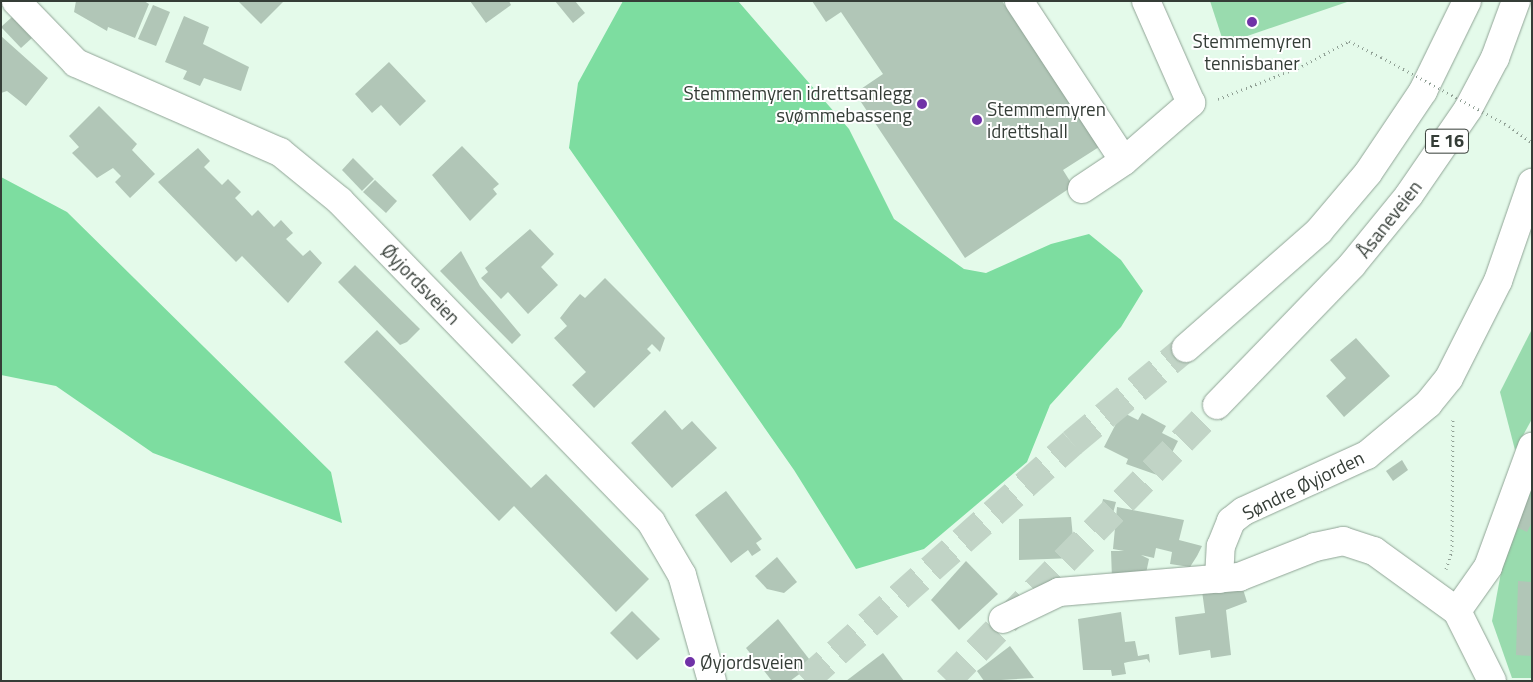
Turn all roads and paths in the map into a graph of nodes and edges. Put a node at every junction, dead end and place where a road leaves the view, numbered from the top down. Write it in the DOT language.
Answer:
graph roads {
  1 [pos="16,1"];
  2 [pos="1019,1"];
  3 [pos="1146,1"];
  4 [pos="1467,1"];
  5 [pos="1516,1"];
  6 [pos="1190,103"];
  7 [pos="1532,143"];
  8 [pos="1124,161"];
  9 [pos="1532,183"];
  10 [pos="1082,189"];
  11 [pos="1186,348"];
  12 [pos="1217,405"];
  13 [pos="1453,415"];
  14 [pos="1532,447"];
  15 [pos="1219,579"];
  16 [pos="1447,603"];
  17 [pos="1003,619"];
  18 [pos="712,681"];
  19 [pos="1492,681"];
  1 -- 18 [label="main road, Øyjordsveien"];
  2 -- 8 [label="main road"];
  3 -- 6 [label="main road"];
  4 -- 11 [label="main road, E 16"];
  5 -- 12 [label="main road, Åsaneveien / E 16"];
  6 -- 7 [label="path, bridge"];
  6 -- 8 [label="main road"];
  8 -- 10 [label="main road"];
  9 -- 15 [label="main road, Søndre Øyjorden"];
  13 -- 16 [label="path"];
  14 -- 16 [label="main road"];
  15 -- 16 [label="main road"];
  15 -- 17 [label="main road"];
  16 -- 19 [label="main road"];
}
